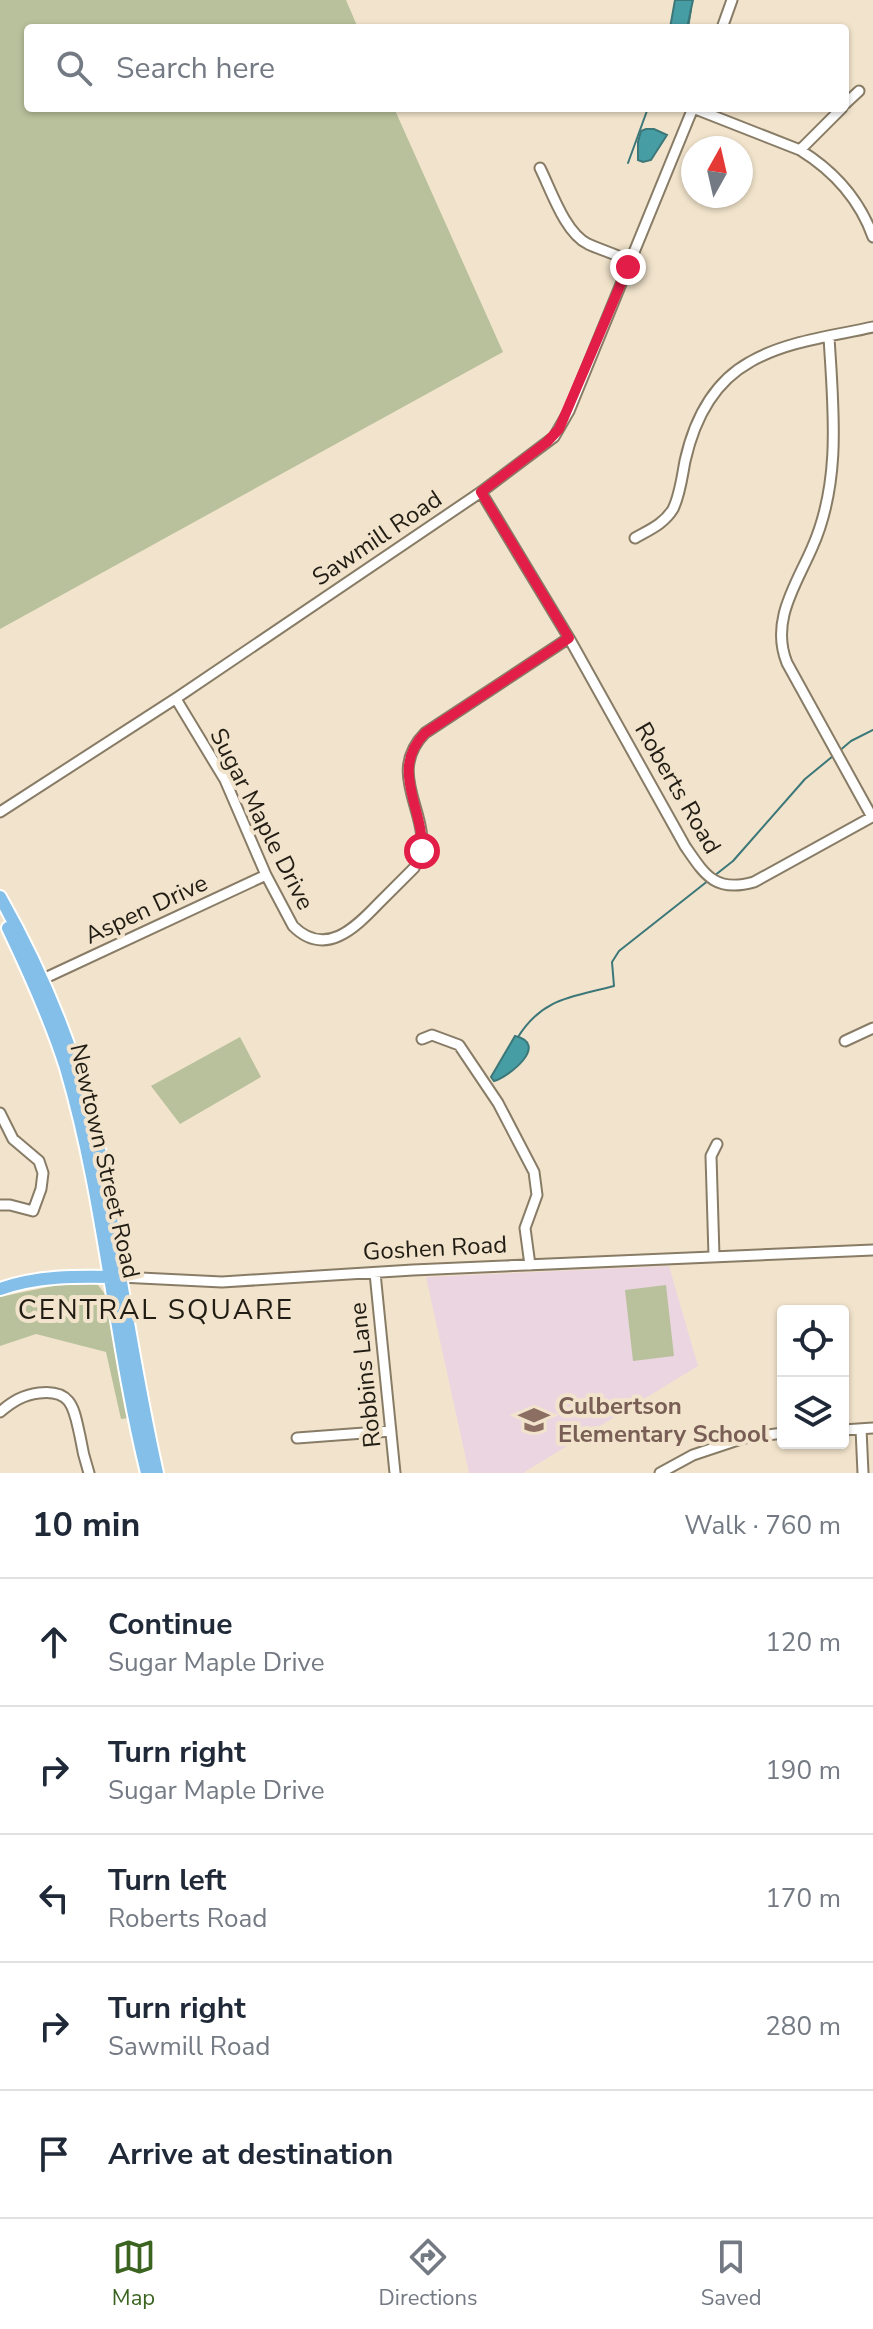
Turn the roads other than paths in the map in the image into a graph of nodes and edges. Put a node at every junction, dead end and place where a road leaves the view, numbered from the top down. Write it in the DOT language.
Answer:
graph roads {
  1 [pos="732,0"];
  2 [pos="723,24"];
  3 [pos="859,91"];
  4 [pos="849,100"];
  5 [pos="691,112"];
  6 [pos="703,112"];
  7 [pos="837,112"];
  8 [pos="800,150"];
  9 [pos="540,168"];
  10 [pos="873,237"];
  11 [pos="630,261"];
  12 [pos="873,327"];
  13 [pos="829,337"];
  14 [pos="481,492"];
  15 [pos="635,538"];
  16 [pos="569,638"];
  17 [pos="176,699"];
  18 [pos="0,812"];
  19 [pos="266,875"];
  20 [pos="0,897"];
  21 [pos="0,914"];
  22 [pos="43,979"];
  23 [pos="873,1028"];
  24 [pos="422,1039"];
  25 [pos="845,1041"];
  26 [pos="0,1113"];
  27 [pos="85,1121"];
  28 [pos="717,1144"];
  29 [pos="0,1205"];
  30 [pos="873,1250"];
  31 [pos="714,1256"];
  32 [pos="530,1265"];
  33 [pos="375,1273"];
  34 [pos="115,1277"];
  35 [pos="0,1289"];
  36 [pos="0,1412"];
  37 [pos="873,1428"];
  38 [pos="861,1429"];
  39 [pos="849,1430"];
  40 [pos="391,1431"];
  41 [pos="777,1434"];
  42 [pos="297,1438"];
  43 [pos="89,1473"];
  44 [pos="147,1473"];
  45 [pos="157,1473"];
  46 [pos="395,1473"];
  47 [pos="660,1473"];
  48 [pos="863,1473"];
  1 -- 2 [label="street"];
  3 -- 4 [label="street"];
  5 -- 11 [label="street, Sawmill Road"];
  6 -- 8 [label="street"];
  7 -- 8 [label="street"];
  8 -- 10 [label="street"];
  9 -- 11 [label="street"];
  11 -- 14 [label="street, Sawmill Road"];
  12 -- 13 [label="street"];
  13 -- 15 [label="street"];
  13 -- 16 [label="street, Roberts Road"];
  14 -- 16 [label="street, Roberts Road"];
  14 -- 17 [label="street, Sawmill Road"];
  16 -- 19 [label="street, Sugar Maple Drive"];
  17 -- 18 [label="street, Sawmill Road"];
  17 -- 19 [label="street, Sugar Maple Drive"];
  19 -- 22 [label="street, Aspen Drive"];
  20 -- 22 [label="main road, Newtown Street Road"];
  21 -- 27 [label="main road, Newtown Street Road"];
  22 -- 27 [label="main road, Newtown Street Road"];
  23 -- 25 [label="street"];
  24 -- 32 [label="street"];
  26 -- 29 [label="street"];
  27 -- 34 [label="main road, Newtown Street Road"];
  28 -- 31 [label="street"];
  30 -- 31 [label="street, Goshen Road"];
  31 -- 32 [label="street, Goshen Road"];
  32 -- 33 [label="street, Goshen Road"];
  33 -- 34 [label="street, Goshen Road"];
  33 -- 40 [label="street, Robbins Lane"];
  34 -- 35 [label="main road, Goshen Road"];
  34 -- 44 [label="main road, Newtown Street Road"];
  34 -- 45 [label="main road, Newtown Street Road"];
  36 -- 43 [label="street"];
  37 -- 38 [label="street"];
  38 -- 39 [label="street"];
  38 -- 48 [label="street"];
  40 -- 42 [label="street"];
  40 -- 46 [label="street, Robbins Lane"];
  41 -- 47 [label="street"];
}
